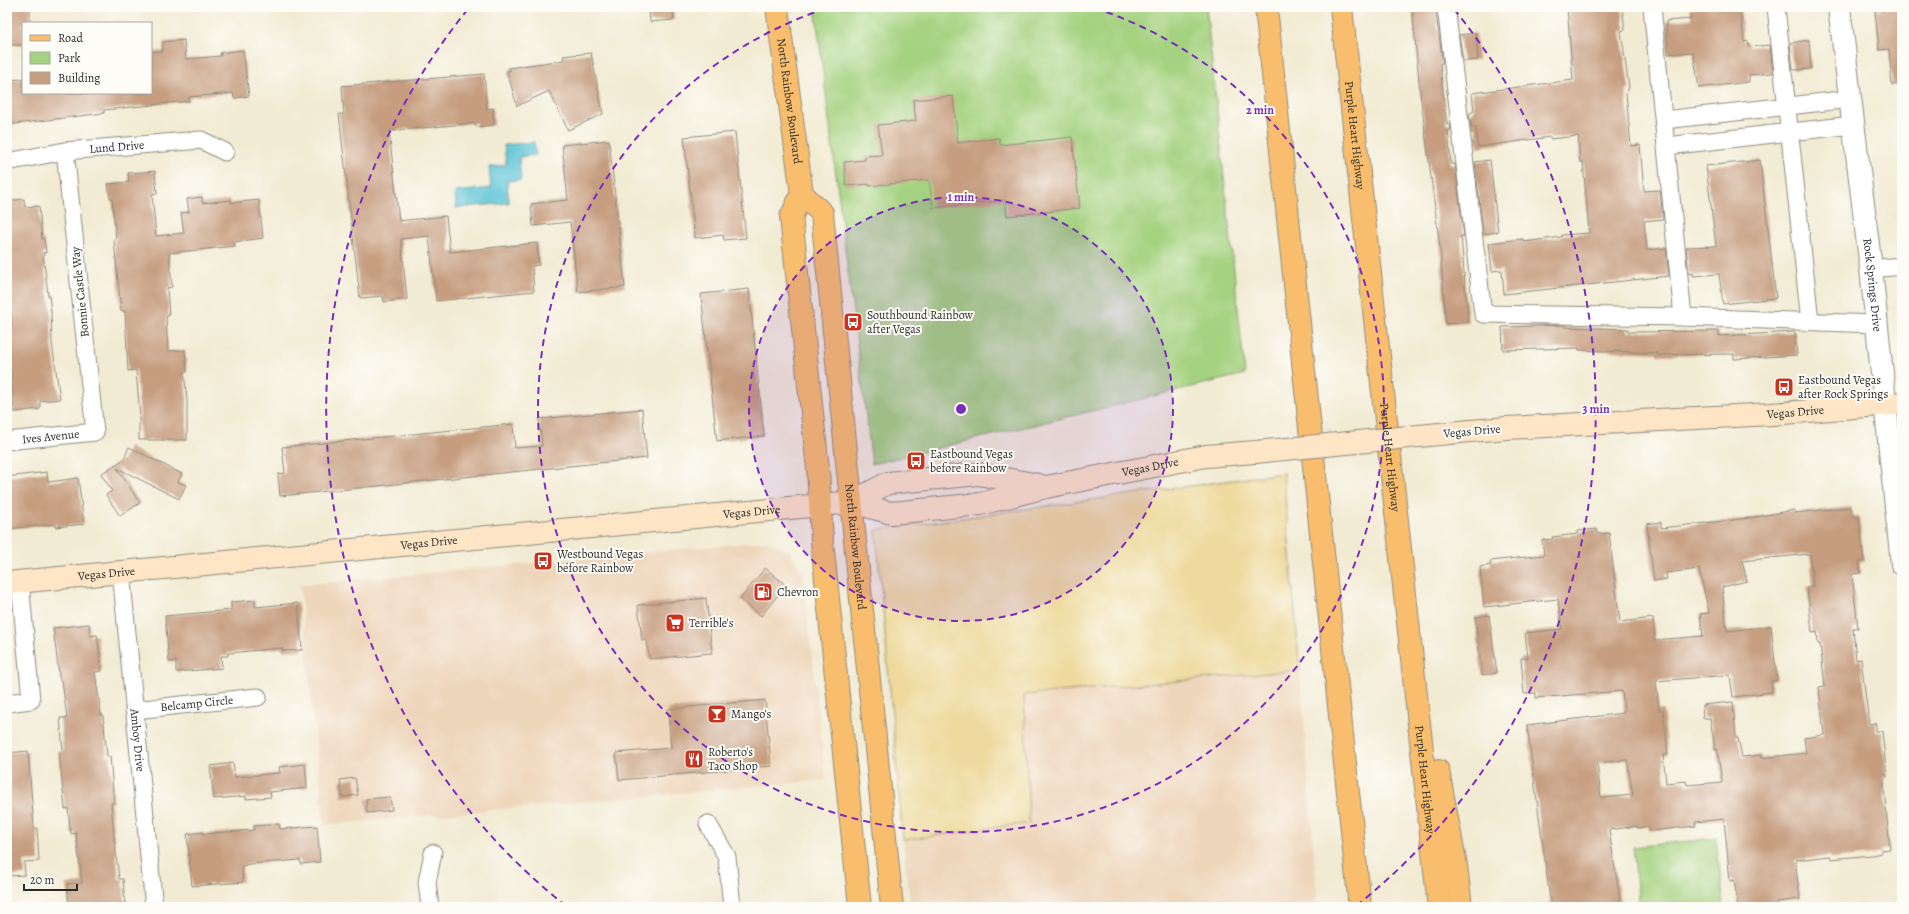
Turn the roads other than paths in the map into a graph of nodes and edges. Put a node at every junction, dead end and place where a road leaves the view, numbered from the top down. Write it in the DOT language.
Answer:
graph roads {
  1 [pos="777,7"];
  2 [pos="1266,7"];
  3 [pos="1341,7"];
  4 [pos="1446,7"];
  5 [pos="1652,7"];
  6 [pos="1776,7"];
  7 [pos="1839,7"];
  8 [pos="1850,99"];
  9 [pos="1787,106"];
  10 [pos="1664,120"];
  11 [pos="1853,125"];
  12 [pos="1789,132"];
  13 [pos="1667,146"];
  14 [pos="64,151"];
  15 [pos="225,152"];
  16 [pos="7,162"];
  17 [pos="802,194"];
  18 [pos="1902,266"];
  19 [pos="1871,269"];
  20 [pos="1683,317"];
  21 [pos="1810,321"];
  22 [pos="1876,324"];
  23 [pos="1893,404"];
  24 [pos="94,432"];
  25 [pos="7,441"];
  26 [pos="1046,486"];
  27 [pos="852,502"];
  28 [pos="820,505"];
  29 [pos="1902,564"];
  30 [pos="122,572"];
  31 [pos="13,583"];
  32 [pos="1408,611"];
  33 [pos="258,697"];
  34 [pos="7,703"];
  35 [pos="134,710"];
  36 [pos="708,824"];
  37 [pos="433,853"];
  38 [pos="154,907"];
  39 [pos="430,907"];
  40 [pos="732,907"];
  41 [pos="860,907"];
  42 [pos="892,907"];
  43 [pos="1360,907"];
  44 [pos="1439,907"];
  45 [pos="1461,907"];
  1 -- 17 [label="main road, North Rainbow Boulevard"];
  2 -- 43 [label="main road"];
  3 -- 32 [label="main road, Purple Heart Highway"];
  4 -- 20 [label="street"];
  5 -- 10 [label="street"];
  6 -- 9 [label="street"];
  7 -- 8 [label="street, Rock Springs Drive"];
  8 -- 9 [label="street"];
  8 -- 11 [label="street, Rock Springs Drive"];
  9 -- 10 [label="street"];
  9 -- 12 [label="street"];
  10 -- 13 [label="street"];
  11 -- 12 [label="street"];
  11 -- 19 [label="street, Rock Springs Drive"];
  12 -- 13 [label="street"];
  12 -- 21 [label="street"];
  13 -- 20 [label="street"];
  14 -- 15 [label="street, Lund Drive"];
  14 -- 16 [label="street, Lund Drive"];
  14 -- 24 [label="street, Bonnie Castle Way"];
  17 -- 27 [label="main road, North Rainbow Boulevard"];
  17 -- 28 [label="main road"];
  18 -- 19 [label="street"];
  19 -- 22 [label="street, Rock Springs Drive"];
  20 -- 21 [label="street"];
  21 -- 22 [label="street"];
  22 -- 23 [label="street, Rock Springs Drive"];
  23 -- 26 [label="main road, Vegas Drive, bridge"];
  23 -- 29 [label="street, Rock Springs Drive"];
  24 -- 25 [label="street, Ives Avenue"];
  26 -- 27 [label="main road, Vegas Drive"];
  26 -- 27 [label="main road, Vegas Drive"];
  27 -- 28 [label="main road, Vegas Drive"];
  27 -- 42 [label="main road, North Rainbow Boulevard"];
  28 -- 30 [label="main road, Vegas Drive"];
  28 -- 41 [label="main road"];
  30 -- 31 [label="main road, Vegas Drive"];
  30 -- 35 [label="street, Amboy Drive"];
  31 -- 34 [label="street"];
  32 -- 44 [label="main road, Purple Heart Highway"];
  32 -- 45 [label="main road"];
  33 -- 35 [label="street, Belcamp Circle"];
  35 -- 38 [label="street, Amboy Drive"];
  36 -- 40 [label="street"];
  37 -- 39 [label="street"];
}
